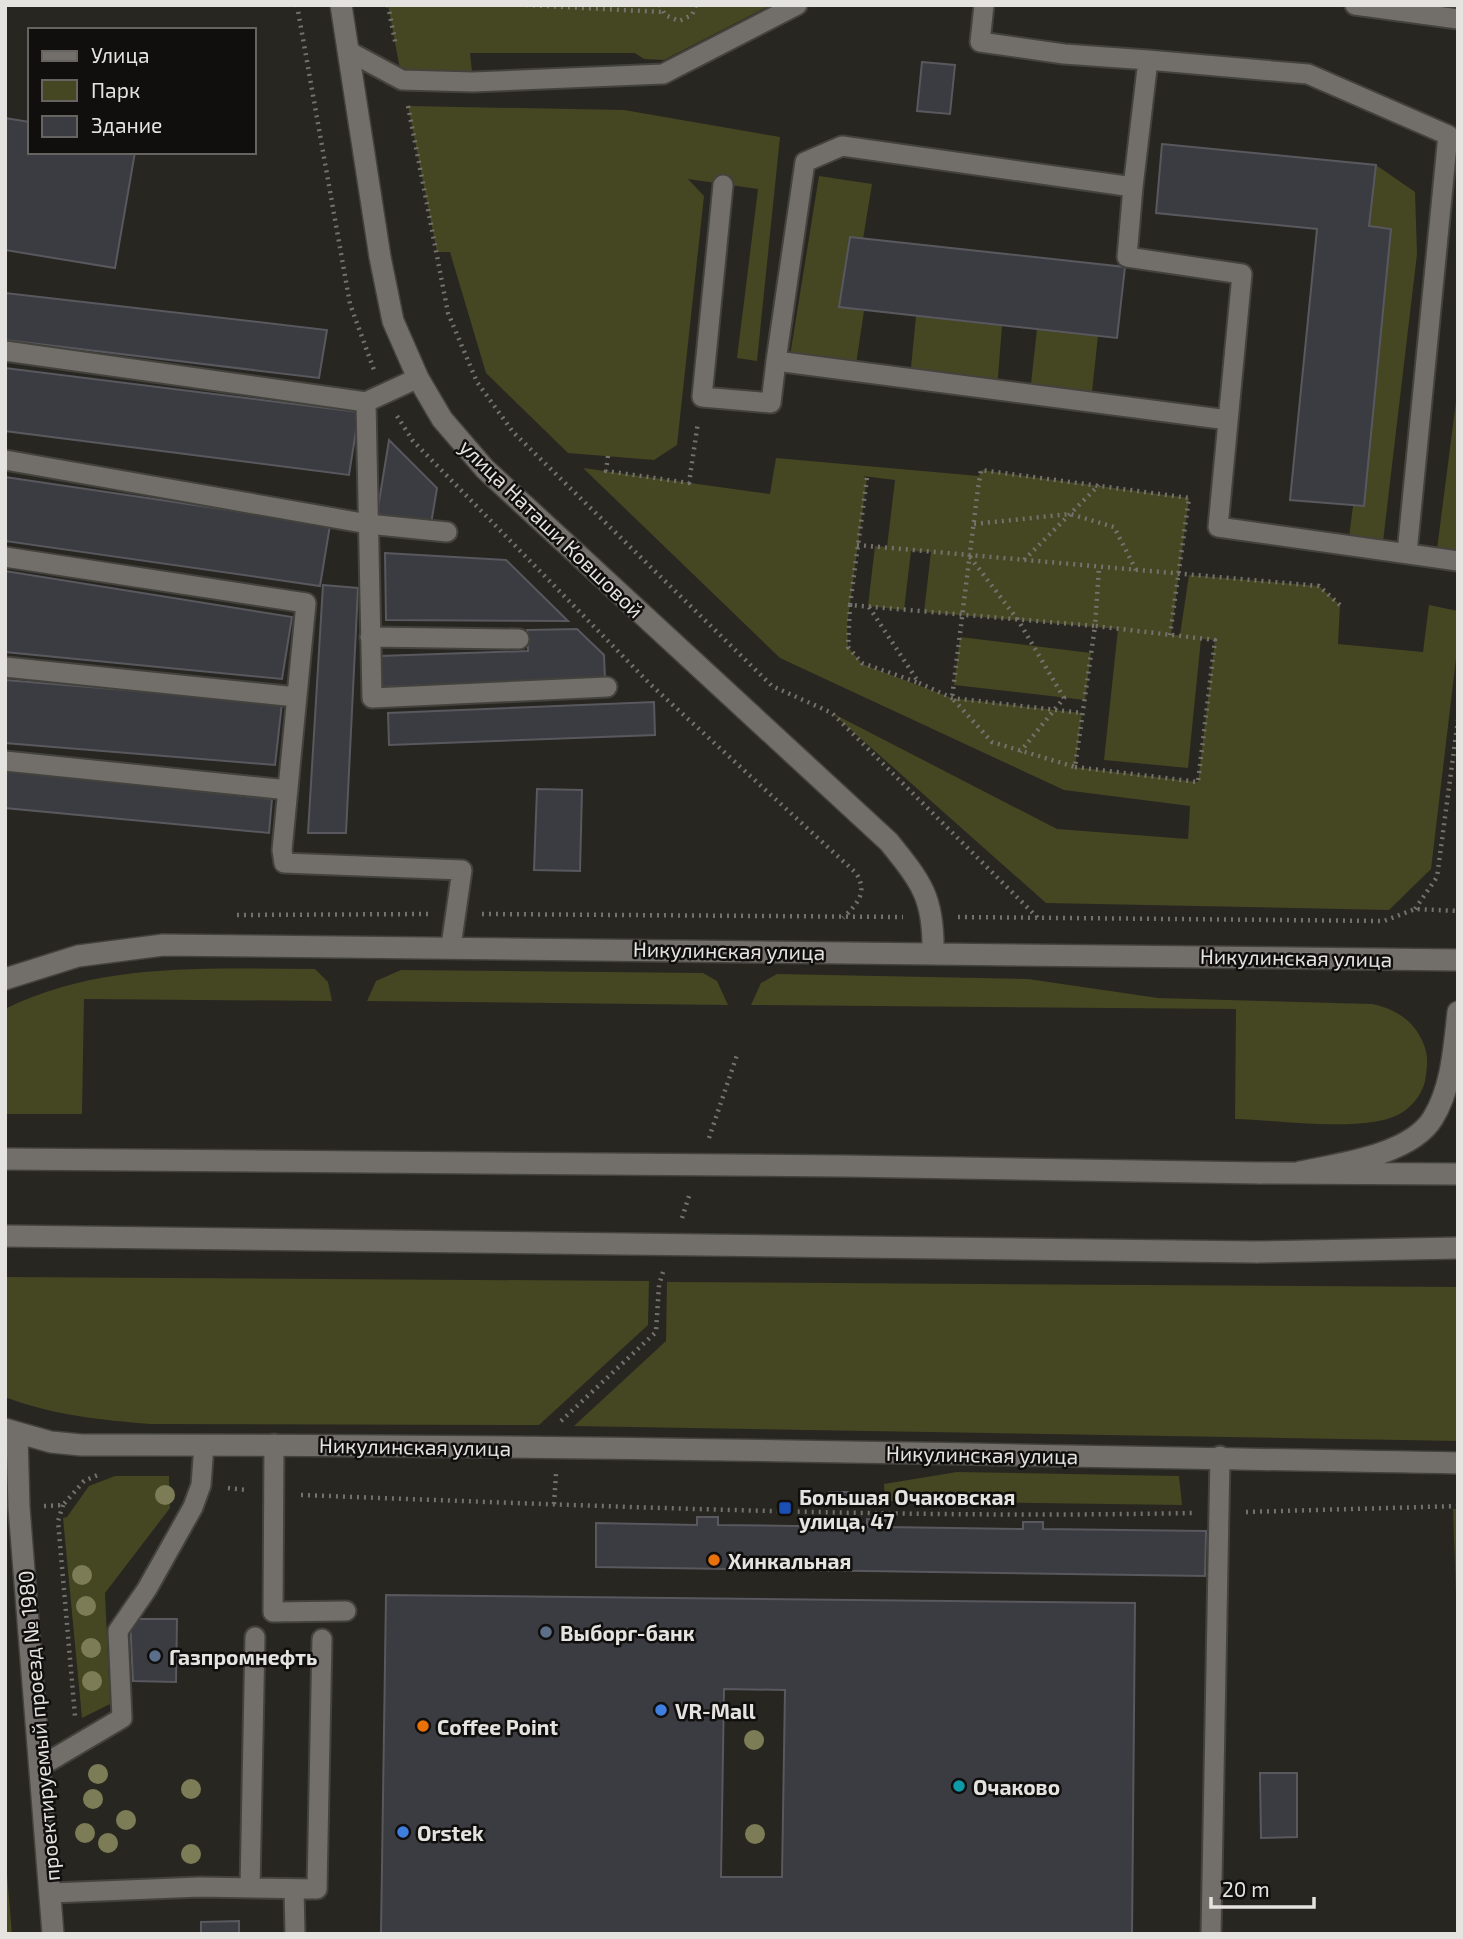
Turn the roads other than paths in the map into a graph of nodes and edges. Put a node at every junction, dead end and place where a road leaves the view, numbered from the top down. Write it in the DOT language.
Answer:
graph roads {
  1 [pos="341,5"];
  2 [pos="797,5"];
  3 [pos="984,5"];
  4 [pos="1355,5"];
  5 [pos="1458,19"];
  6 [pos="350,52"];
  7 [pos="1148,60"];
  8 [pos="723,185"];
  9 [pos="1133,187"];
  10 [pos="5,351"];
  11 [pos="776,361"];
  12 [pos="418,378"];
  13 [pos="366,402"];
  14 [pos="1228,420"];
  15 [pos="5,460"];
  16 [pos="368,524"];
  17 [pos="447,532"];
  18 [pos="1406,554"];
  19 [pos="5,556"];
  20 [pos="1458,561"];
  21 [pos="370,637"];
  22 [pos="519,639"];
  23 [pos="5,667"];
  24 [pos="607,687"];
  25 [pos="296,697"];
  26 [pos="5,761"];
  27 [pos="288,790"];
  28 [pos="451,946"];
  29 [pos="933,952"];
  30 [pos="1458,960"];
  31 [pos="5,979"];
  32 [pos="1458,1012"];
  33 [pos="5,1159"];
  34 [pos="1300,1172"];
  35 [pos="1458,1174"];
  36 [pos="5,1236"];
  37 [pos="1458,1248"];
  38 [pos="11,1432"];
  39 [pos="274,1444"];
  40 [pos="204,1445"];
  41 [pos="1220,1456"];
  42 [pos="1458,1463"];
  43 [pos="346,1611"];
  44 [pos="255,1637"];
  45 [pos="322,1639"];
  46 [pos="41,1766"];
  47 [pos="250,1888"];
  48 [pos="294,1889"];
  49 [pos="52,1894"];
  50 [pos="53,1934"];
  51 [pos="295,1934"];
  52 [pos="1211,1934"];
  1 -- 6 [label="street, улица Наташи Ковшовой"];
  2 -- 6 [label="lane"];
  3 -- 7 [label="lane"];
  4 -- 5 [label="lane"];
  6 -- 12 [label="street, улица Наташи Ковшовой"];
  7 -- 9 [label="lane"];
  7 -- 18 [label="lane"];
  8 -- 11 [label="lane"];
  9 -- 11 [label="lane"];
  9 -- 14 [label="lane"];
  10 -- 13 [label="lane"];
  11 -- 14 [label="lane"];
  12 -- 13 [label="lane"];
  12 -- 29 [label="street, улица Наташи Ковшовой"];
  13 -- 16 [label="lane"];
  14 -- 18 [label="lane"];
  15 -- 16 [label="lane"];
  16 -- 17 [label="lane"];
  16 -- 21 [label="lane"];
  18 -- 20 [label="lane"];
  19 -- 25 [label="lane"];
  21 -- 22 [label="lane"];
  21 -- 24 [label="lane"];
  23 -- 25 [label="lane"];
  25 -- 27 [label="lane"];
  26 -- 27 [label="lane"];
  27 -- 28 [label="lane"];
  28 -- 29 [label="street, Никулинская улица"];
  28 -- 31 [label="street, Никулинская улица"];
  29 -- 30 [label="street, Никулинская улица"];
  32 -- 34 [label="street"];
  33 -- 34 [label="street, bridge"];
  34 -- 35 [label="street"];
  36 -- 37 [label="street, bridge"];
  38 -- 40 [label="street, Никулинская улица"];
  38 -- 46 [label="street, проектируемый проезд № 1980"];
  39 -- 40 [label="street, Никулинская улица"];
  39 -- 41 [label="street, Никулинская улица"];
  39 -- 43 [label="lane"];
  40 -- 46 [label="lane"];
  41 -- 42 [label="street, Никулинская улица"];
  41 -- 52 [label="lane"];
  44 -- 47 [label="lane"];
  45 -- 48 [label="lane"];
  46 -- 49 [label="street, проектируемый проезд № 1980"];
  47 -- 48 [label="lane"];
  47 -- 49 [label="lane"];
  48 -- 51 [label="lane"];
  49 -- 50 [label="street, проектируемый проезд № 1980"];
}
